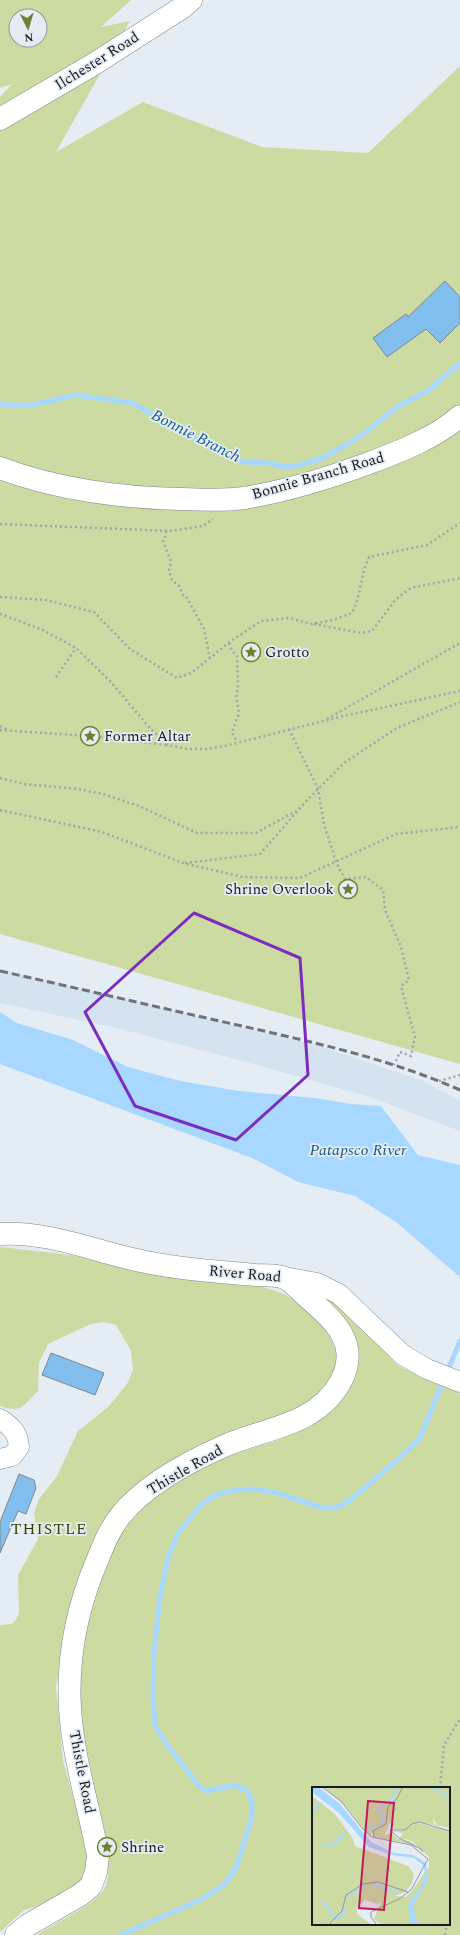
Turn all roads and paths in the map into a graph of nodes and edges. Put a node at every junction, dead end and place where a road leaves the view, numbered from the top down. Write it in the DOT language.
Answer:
graph roads {
  1 [pos="191,0"];
  2 [pos="0,119"];
  3 [pos="460,416"];
  4 [pos="0,468"];
  5 [pos="217,517"];
  6 [pos="460,523"];
  7 [pos="0,524"];
  8 [pos="162,530"];
  9 [pos="460,578"];
  10 [pos="0,597"];
  11 [pos="0,614"];
  12 [pos="312,624"];
  13 [pos="229,643"];
  14 [pos="460,643"];
  15 [pos="76,648"];
  16 [pos="210,659"];
  17 [pos="56,677"];
  18 [pos="460,691"];
  19 [pos="460,702"];
  20 [pos="323,721"];
  21 [pos="0,726"];
  22 [pos="289,729"];
  23 [pos="0,730"];
  24 [pos="10,731"];
  25 [pos="238,742"];
  26 [pos="167,745"];
  27 [pos="0,778"];
  28 [pos="318,789"];
  29 [pos="299,809"];
  30 [pos="0,810"];
  31 [pos="460,827"];
  32 [pos="336,862"];
  33 [pos="183,863"];
  34 [pos="394,1065"];
  35 [pos="460,1075"];
  36 [pos="439,1081"];
  37 [pos="0,1234"];
  38 [pos="284,1277"];
  39 [pos="460,1382"];
  40 [pos="0,1419"];
  41 [pos="0,1459"];
  42 [pos="460,1719"];
  43 [pos="440,1787"];
  44 [pos="447,1925"];
  45 [pos="16,1935"];
  46 [pos="445,1935"];
  1 -- 2 [label="street, Ilchester Road"];
  3 -- 4 [label="street, Bonnie Branch Road"];
  5 -- 8 [label="path"];
  6 -- 12 [label="path"];
  7 -- 8 [label="path"];
  8 -- 16 [label="path"];
  9 -- 12 [label="path"];
  10 -- 16 [label="path"];
  11 -- 15 [label="path"];
  12 -- 13 [label="path"];
  13 -- 16 [label="path"];
  13 -- 25 [label="path"];
  14 -- 20 [label="path"];
  15 -- 17 [label="path"];
  15 -- 26 [label="path"];
  18 -- 20 [label="path"];
  19 -- 28 [label="path"];
  20 -- 22 [label="path"];
  21 -- 24 [label="path"];
  22 -- 25 [label="path"];
  22 -- 28 [label="path"];
  23 -- 24 [label="path"];
  24 -- 26 [label="path"];
  25 -- 26 [label="path"];
  27 -- 29 [label="path"];
  28 -- 29 [label="path"];
  28 -- 32 [label="path"];
  29 -- 33 [label="path"];
  30 -- 33 [label="path"];
  31 -- 32 [label="path"];
  32 -- 33 [label="path"];
  32 -- 34 [label="path"];
  35 -- 36 [label="path"];
  37 -- 38 [label="street, River Road"];
  38 -- 39 [label="street, River Road"];
  38 -- 45 [label="street, Thistle Road"];
  40 -- 41 [label="street"];
  42 -- 43 [label="path"];
  44 -- 46 [label="path"];
}
